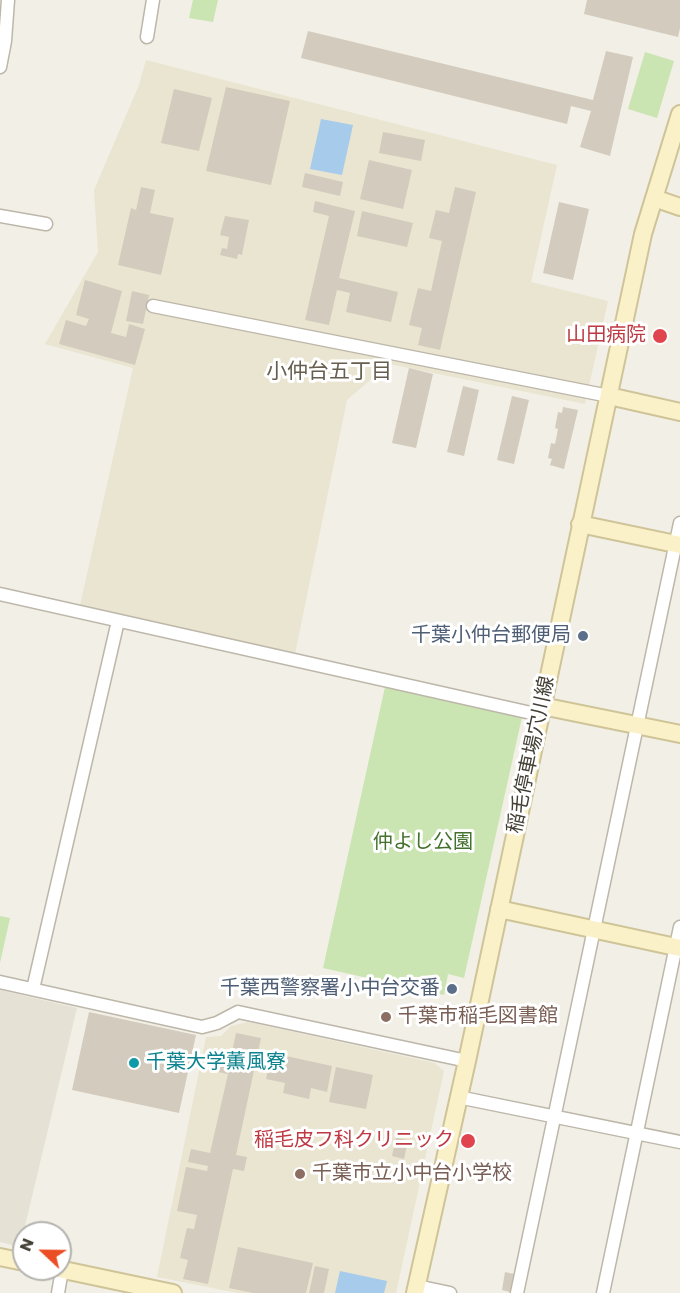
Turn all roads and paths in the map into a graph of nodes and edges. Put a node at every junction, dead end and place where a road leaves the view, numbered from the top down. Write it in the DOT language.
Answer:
graph roads {
  1 [pos="8,0"];
  2 [pos="153,0"];
  3 [pos="147,37"];
  4 [pos="0,67"];
  5 [pos="680,114"];
  6 [pos="654,198"];
  7 [pos="680,207"];
  8 [pos="0,216"];
  9 [pos="46,224"];
  10 [pos="153,306"];
  11 [pos="609,396"];
  12 [pos="680,412"];
  13 [pos="580,524"];
  14 [pos="680,524"];
  15 [pos="678,544"];
  16 [pos="0,594"];
  17 [pos="118,621"];
  18 [pos="541,710"];
  19 [pos="638,724"];
  20 [pos="680,734"];
  21 [pos="499,909"];
  22 [pos="680,927"];
  23 [pos="594,930"];
  24 [pos="678,947"];
  25 [pos="0,982"];
  26 [pos="33,989"];
  27 [pos="467,1061"];
  28 [pos="458,1097"];
  29 [pos="554,1116"];
  30 [pos="636,1133"];
  31 [pos="680,1142"];
  32 [pos="72,1272"];
  33 [pos="127,1288"];
  34 [pos="416,1289"];
  35 [pos="173,1293"];
  36 [pos="450,1293"];
  37 [pos="517,1293"];
  38 [pos="603,1293"];
  1 -- 4 [label="street"];
  2 -- 3 [label="street"];
  5 -- 6 [label="main road, 稲毛停車場穴川線"];
  6 -- 7 [label="main road"];
  6 -- 11 [label="main road, 稲毛停車場穴川線"];
  8 -- 9 [label="street"];
  10 -- 11 [label="street"];
  11 -- 12 [label="main road"];
  11 -- 13 [label="main road, 稲毛停車場穴川線"];
  13 -- 15 [label="main road"];
  13 -- 18 [label="main road, 稲毛停車場穴川線"];
  14 -- 15 [label="street"];
  15 -- 19 [label="street"];
  16 -- 17 [label="street"];
  17 -- 18 [label="street"];
  17 -- 26 [label="street"];
  18 -- 19 [label="main road"];
  18 -- 21 [label="main road, 稲毛停車場穴川線"];
  19 -- 20 [label="main road"];
  19 -- 23 [label="street"];
  21 -- 23 [label="main road"];
  21 -- 27 [label="main road, 稲毛停車場穴川線"];
  22 -- 24 [label="street"];
  23 -- 24 [label="main road"];
  23 -- 29 [label="street"];
  24 -- 30 [label="street"];
  25 -- 26 [label="street"];
  26 -- 27 [label="street"];
  27 -- 28 [label="main road, 稲毛停車場穴川線"];
  28 -- 29 [label="street"];
  28 -- 34 [label="main road, 稲毛停車場穴川線"];
  29 -- 30 [label="street"];
  29 -- 37 [label="street"];
  30 -- 31 [label="street"];
  30 -- 38 [label="street"];
  32 -- 33 [label="main road"];
  33 -- 35 [label="main road"];
  34 -- 36 [label="street"];
}
